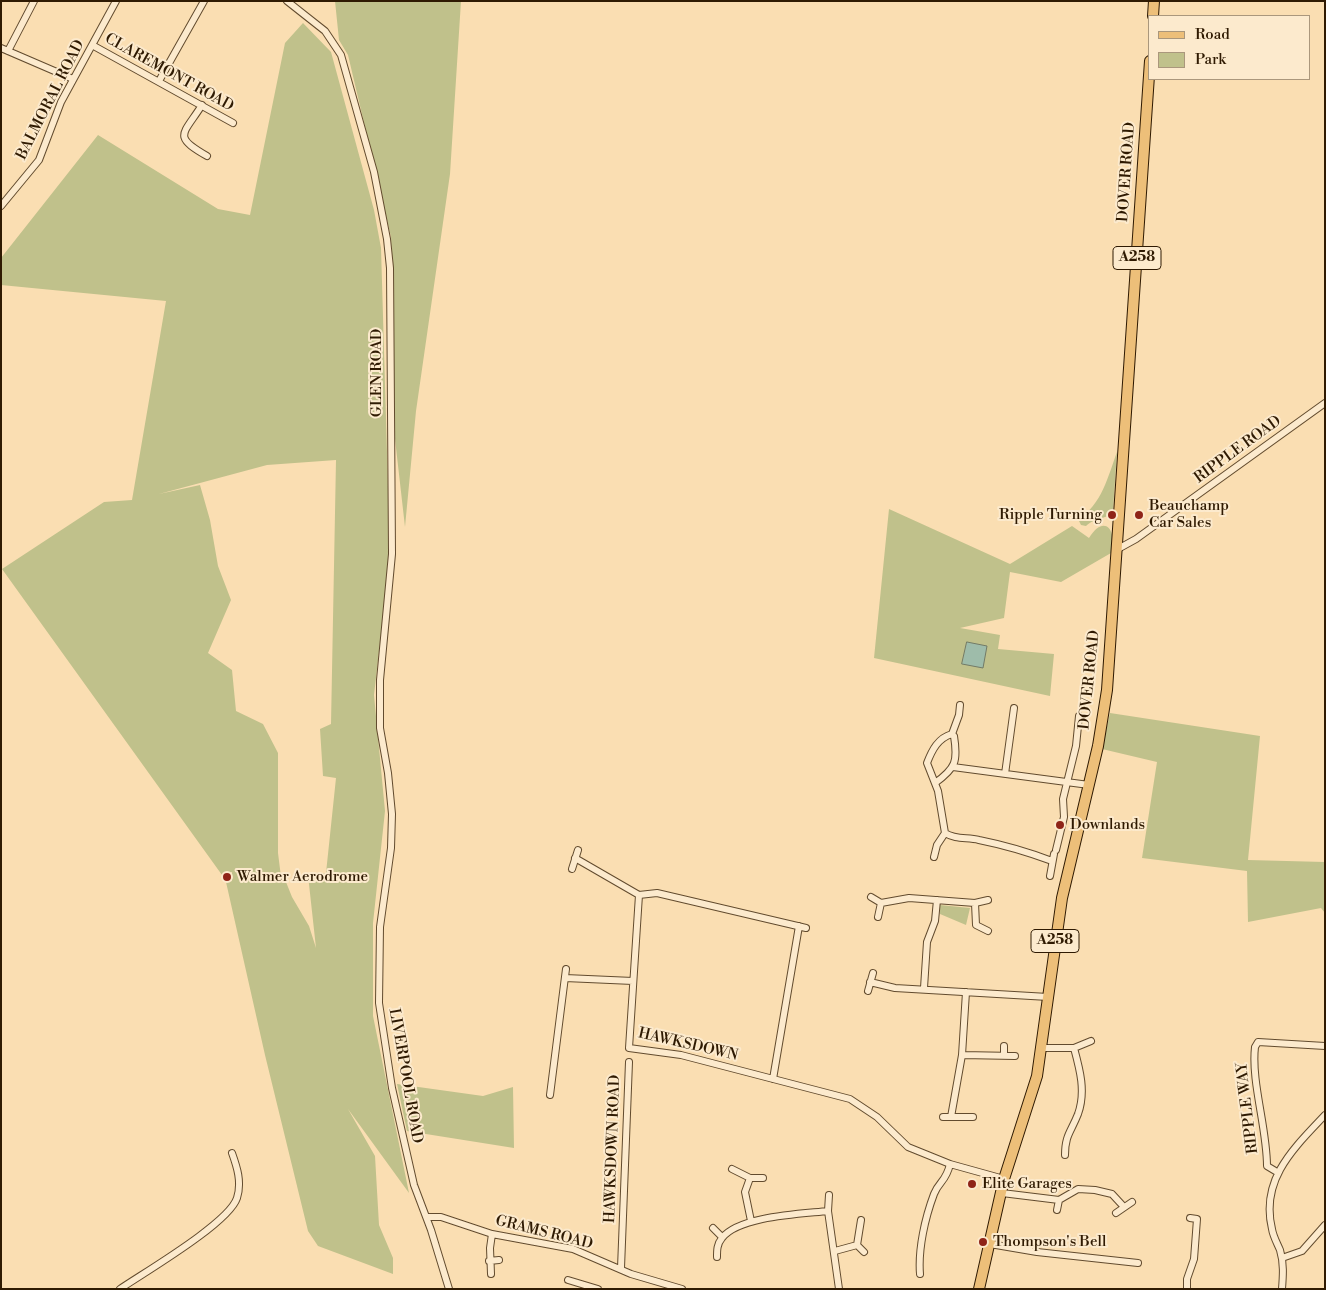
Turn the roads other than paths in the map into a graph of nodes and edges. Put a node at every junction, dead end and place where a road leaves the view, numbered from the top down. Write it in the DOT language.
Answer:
graph roads {
  1 [pos="34,1"];
  2 [pos="116,1"];
  3 [pos="204,1"];
  4 [pos="287,1"];
  5 [pos="1154,1"];
  6 [pos="1153,15"];
  7 [pos="92,45"];
  8 [pos="4,49"];
  9 [pos="73,79"];
  10 [pos="1149,80"];
  11 [pos="159,81"];
  12 [pos="202,105"];
  13 [pos="233,123"];
  14 [pos="207,156"];
  15 [pos="1,206"];
  16 [pos="1325,403"];
  17 [pos="1116,550"];
  18 [pos="960,705"];
  19 [pos="1014,708"];
  20 [pos="1079,716"];
  21 [pos="952,734"];
  22 [pos="953,767"];
  23 [pos="388,773"];
  24 [pos="1006,774"];
  25 [pos="1068,782"];
  26 [pos="935,783"];
  27 [pos="1089,785"];
  28 [pos="944,833"];
  29 [pos="578,850"];
  30 [pos="1054,855"];
  31 [pos="934,857"];
  32 [pos="575,858"];
  33 [pos="572,869"];
  34 [pos="1050,876"];
  35 [pos="638,895"];
  36 [pos="872,897"];
  37 [pos="937,900"];
  38 [pos="988,900"];
  39 [pos="881,902"];
  40 [pos="976,903"];
  41 [pos="878,917"];
  42 [pos="799,926"];
  43 [pos="806,928"];
  44 [pos="988,931"];
  45 [pos="566,969"];
  46 [pos="873,973"];
  47 [pos="565,978"];
  48 [pos="633,981"];
  49 [pos="870,982"];
  50 [pos="924,988"];
  51 [pos="868,991"];
  52 [pos="966,992"];
  53 [pos="1048,997"];
  54 [pos="1091,1040"];
  55 [pos="1004,1046"];
  56 [pos="1325,1046"];
  57 [pos="1042,1048"];
  58 [pos="1074,1048"];
  59 [pos="962,1055"];
  60 [pos="1004,1055"];
  61 [pos="1015,1056"];
  62 [pos="629,1062"];
  63 [pos="773,1079"];
  64 [pos="550,1095"];
  65 [pos="1325,1115"];
  66 [pos="951,1117"];
  67 [pos="973,1117"];
  68 [pos="942,1118"];
  69 [pos="232,1153"];
  70 [pos="1065,1155"];
  71 [pos="950,1164"];
  72 [pos="732,1168"];
  73 [pos="1277,1172"];
  74 [pos="750,1178"];
  75 [pos="763,1178"];
  76 [pos="1004,1178"];
  77 [pos="1002,1193"];
  78 [pos="829,1195"];
  79 [pos="1059,1200"];
  80 [pos="1132,1202"];
  81 [pos="1124,1207"];
  82 [pos="1057,1210"];
  83 [pos="828,1211"];
  84 [pos="1116,1213"];
  85 [pos="426,1217"];
  86 [pos="1190,1218"];
  87 [pos="861,1220"];
  88 [pos="751,1221"];
  89 [pos="1325,1224"];
  90 [pos="713,1228"];
  91 [pos="492,1234"];
  92 [pos="722,1237"];
  93 [pos="990,1244"];
  94 [pos="857,1245"];
  95 [pos="835,1251"];
  96 [pos="864,1252"];
  97 [pos="717,1257"];
  98 [pos="1282,1258"];
  99 [pos="499,1260"];
  100 [pos="490,1261"];
  101 [pos="1138,1263"];
  102 [pos="621,1268"];
  103 [pos="491,1274"];
  104 [pos="920,1274"];
  105 [pos="568,1280"];
  106 [pos="120,1289"];
  107 [pos="449,1289"];
  108 [pos="598,1289"];
  109 [pos="682,1289"];
  110 [pos="839,1289"];
  111 [pos="978,1289"];
  112 [pos="1187,1289"];
  113 [pos="1282,1289"];
  1 -- 8 [label="street"];
  2 -- 7 [label="street, BALMORAL ROAD"];
  3 -- 11 [label="street"];
  4 -- 23 [label="street, GLEN ROAD"];
  5 -- 6 [label="main road"];
  7 -- 9 [label="street, BALMORAL ROAD"];
  7 -- 11 [label="street, CLAREMONT ROAD"];
  8 -- 9 [label="street"];
  9 -- 15 [label="street, BALMORAL ROAD"];
  10 -- 17 [label="main road, DOVER ROAD / A258"];
  11 -- 12 [label="street, CLAREMONT ROAD"];
  12 -- 13 [label="street, CLAREMONT ROAD"];
  12 -- 14 [label="street"];
  16 -- 17 [label="street, RIPPLE ROAD"];
  17 -- 27 [label="main road, DOVER ROAD / A258"];
  18 -- 21 [label="street"];
  19 -- 24 [label="street"];
  20 -- 25 [label="street"];
  21 -- 22 [label="street"];
  21 -- 26 [label="street"];
  22 -- 24 [label="street"];
  22 -- 26 [label="street"];
  23 -- 85 [label="street, LIVERPOOL ROAD"];
  24 -- 25 [label="street"];
  25 -- 27 [label="street"];
  25 -- 30 [label="street"];
  26 -- 28 [label="street"];
  27 -- 53 [label="main road, DOVER ROAD / A258"];
  28 -- 30 [label="street"];
  28 -- 31 [label="street"];
  29 -- 32 [label="street"];
  30 -- 34 [label="street"];
  32 -- 33 [label="street"];
  32 -- 35 [label="street"];
  35 -- 42 [label="street"];
  35 -- 48 [label="street, HAWKSDOWN"];
  36 -- 39 [label="street"];
  37 -- 39 [label="street"];
  37 -- 40 [label="street"];
  37 -- 50 [label="street"];
  38 -- 40 [label="street"];
  39 -- 41 [label="street"];
  40 -- 44 [label="street"];
  42 -- 43 [label="street"];
  42 -- 63 [label="street"];
  45 -- 47 [label="street"];
  46 -- 49 [label="street"];
  47 -- 48 [label="street"];
  47 -- 64 [label="street"];
  48 -- 63 [label="street, HAWKSDOWN"];
  49 -- 50 [label="street"];
  49 -- 51 [label="street"];
  50 -- 52 [label="street"];
  52 -- 53 [label="street"];
  52 -- 59 [label="street"];
  53 -- 57 [label="main road, DOVER ROAD / A258"];
  54 -- 58 [label="street"];
  55 -- 60 [label="street"];
  56 -- 73 [label="street, RIPPLE WAY"];
  57 -- 58 [label="street"];
  57 -- 76 [label="main road, DOVER ROAD / A258"];
  58 -- 70 [label="street"];
  59 -- 60 [label="street"];
  59 -- 66 [label="street"];
  60 -- 61 [label="street"];
  62 -- 102 [label="street, HAWKSDOWN ROAD"];
  63 -- 71 [label="street, HAWKSDOWN"];
  65 -- 73 [label="street"];
  66 -- 67 [label="street"];
  66 -- 68 [label="street"];
  69 -- 106 [label="street"];
  71 -- 76 [label="street, HAWKSDOWN"];
  71 -- 104 [label="street"];
  72 -- 74 [label="street"];
  73 -- 98 [label="street"];
  74 -- 75 [label="street"];
  74 -- 88 [label="street"];
  76 -- 77 [label="main road, DOVER ROAD / A258"];
  77 -- 79 [label="street"];
  77 -- 93 [label="main road, DOVER ROAD / A258"];
  78 -- 83 [label="street"];
  79 -- 81 [label="street"];
  79 -- 82 [label="street"];
  80 -- 81 [label="street"];
  81 -- 84 [label="street"];
  83 -- 88 [label="street"];
  83 -- 95 [label="street"];
  85 -- 91 [label="street, GRAMS ROAD"];
  85 -- 107 [label="street, LIVERPOOL ROAD"];
  86 -- 112 [label="street"];
  87 -- 94 [label="street"];
  88 -- 92 [label="street"];
  89 -- 98 [label="street"];
  90 -- 92 [label="street"];
  91 -- 100 [label="street"];
  91 -- 102 [label="street, GRAMS ROAD"];
  92 -- 97 [label="street"];
  93 -- 101 [label="street"];
  93 -- 111 [label="main road, DOVER ROAD / A258"];
  94 -- 95 [label="street"];
  94 -- 96 [label="street"];
  95 -- 110 [label="street"];
  98 -- 113 [label="street"];
  99 -- 100 [label="street"];
  100 -- 103 [label="street"];
  102 -- 109 [label="street, GRAMS ROAD"];
  105 -- 108 [label="street"];
}
